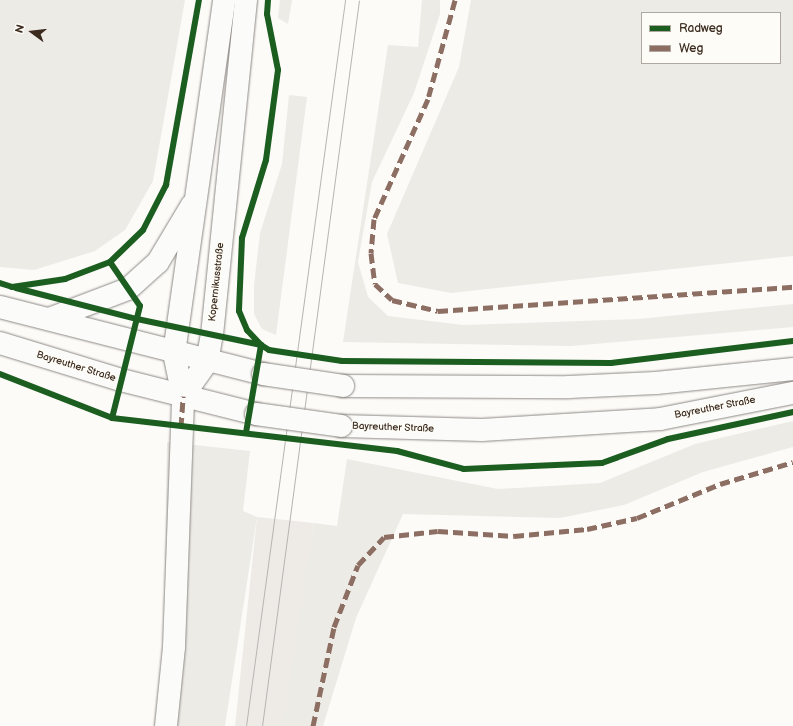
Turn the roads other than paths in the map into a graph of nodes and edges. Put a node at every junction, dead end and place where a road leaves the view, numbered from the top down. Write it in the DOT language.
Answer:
graph roads {
  1 [pos="224,0"];
  2 [pos="246,0"];
  3 [pos="197,198"];
  4 [pos="0,307"];
  5 [pos="49,319"];
  6 [pos="0,343"];
  7 [pos="174,353"];
  8 [pos="207,362"];
  9 [pos="793,369"];
  10 [pos="793,393"];
  11 [pos="183,396"];
  12 [pos="166,726"];
  1 -- 3 [label="street"];
  2 -- 8 [label="street, Kopernikusstraße"];
  3 -- 5 [label="street"];
  3 -- 7 [label="street"];
  4 -- 5 [label="street"];
  5 -- 7 [label="street"];
  6 -- 11 [label="street, Bayreuther Straße"];
  7 -- 8 [label="street"];
  7 -- 11 [label="street"];
  8 -- 9 [label="street, bridge"];
  8 -- 11 [label="street, Kopernikusstraße"];
  10 -- 11 [label="street, Bayreuther Straße, bridge"];
  11 -- 12 [label="street"];
}
